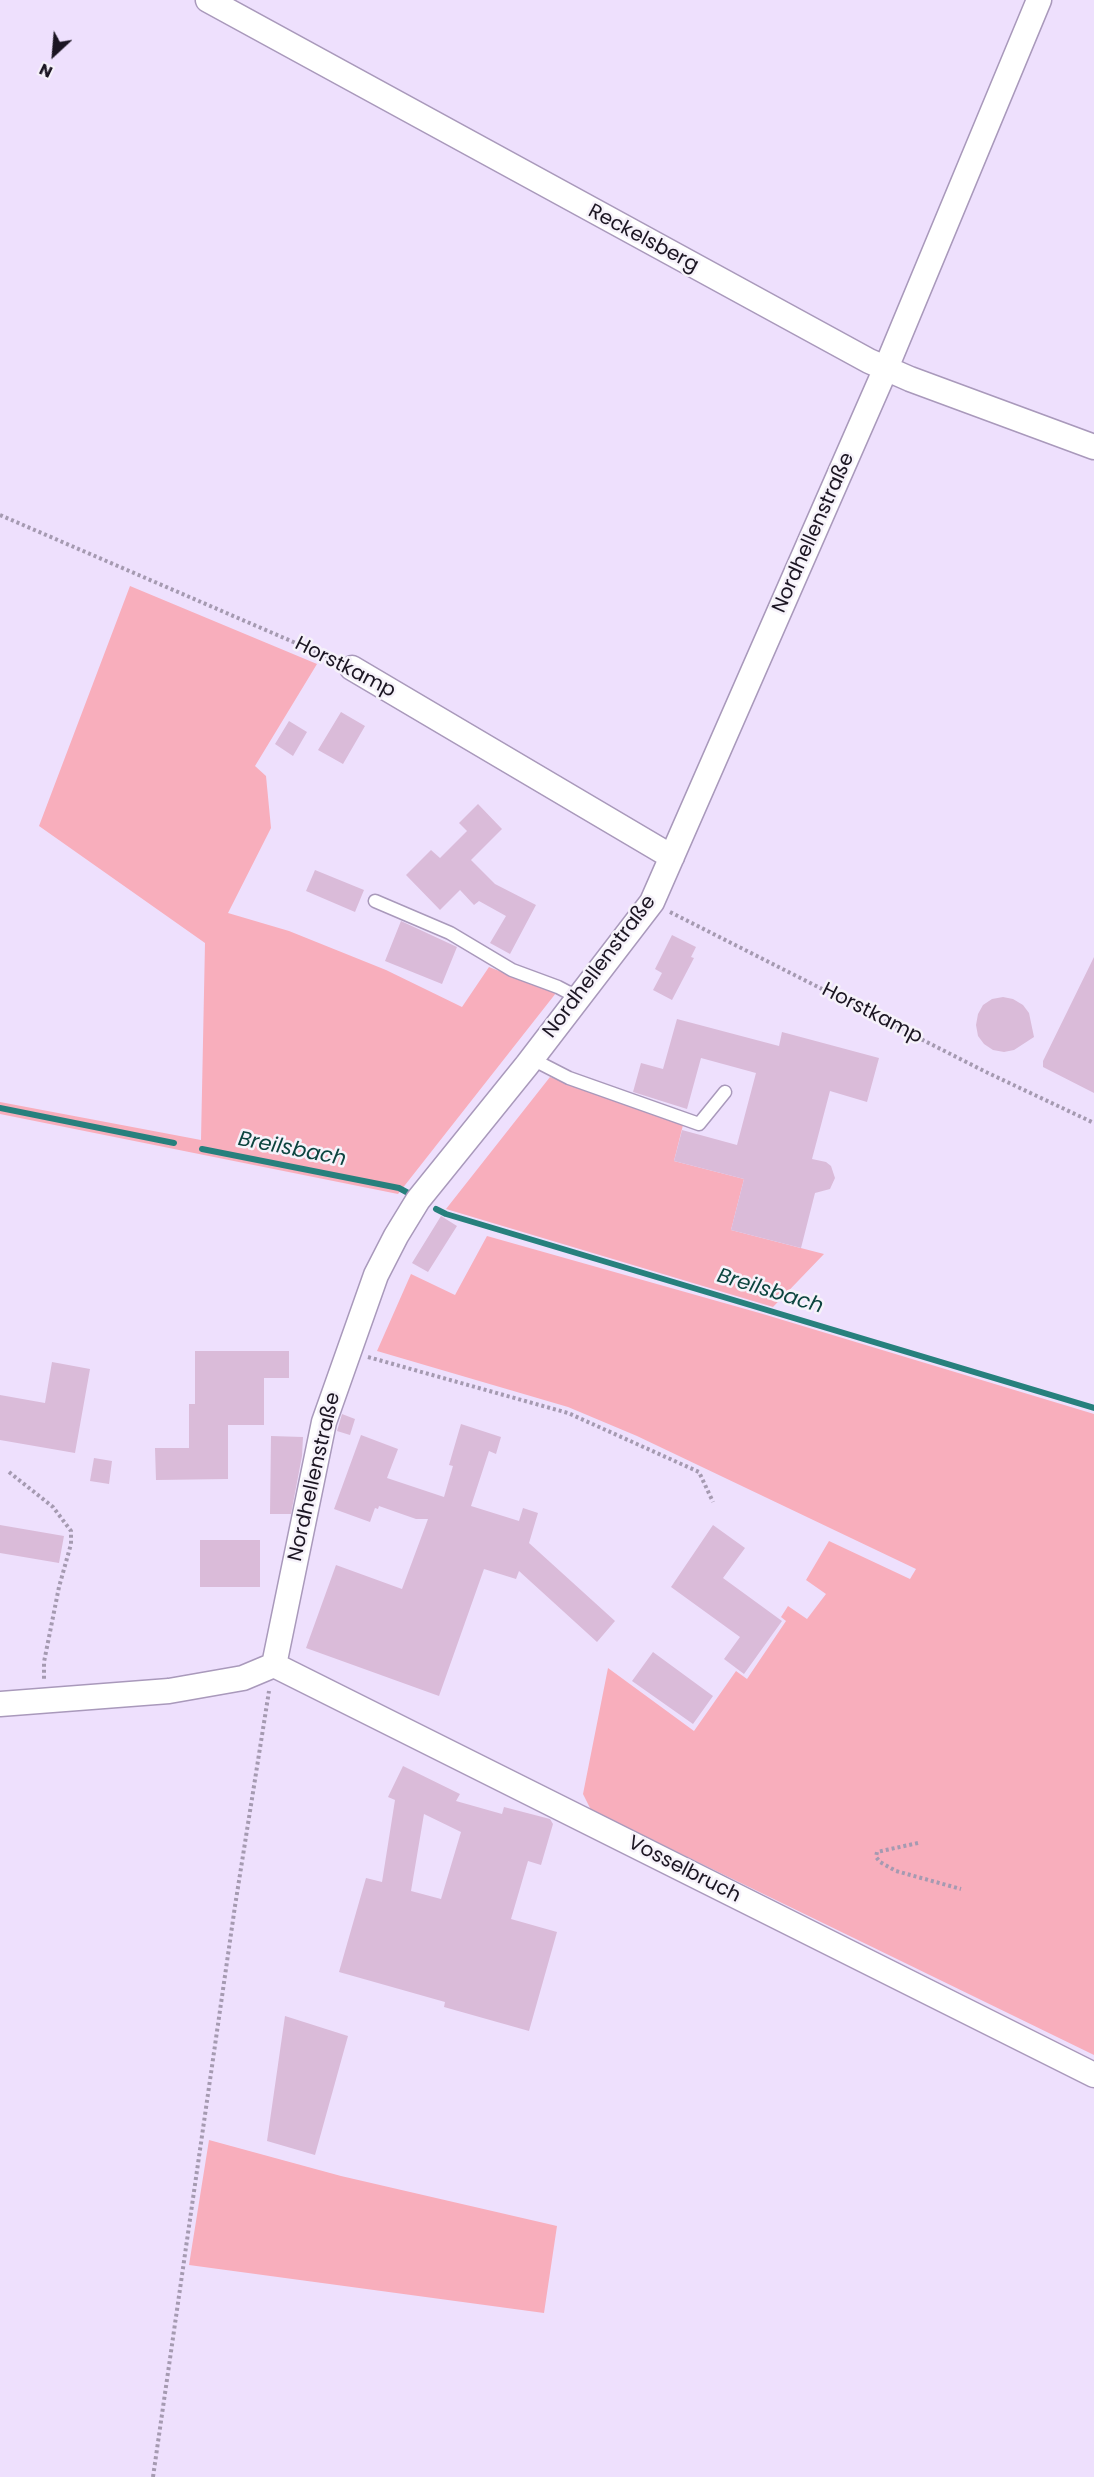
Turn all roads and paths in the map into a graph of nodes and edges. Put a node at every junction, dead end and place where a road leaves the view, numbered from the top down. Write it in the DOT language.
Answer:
graph roads {
  1 [pos="208,0"];
  2 [pos="1039,0"];
  3 [pos="886,368"];
  4 [pos="1094,447"];
  5 [pos="0,515"];
  6 [pos="352,668"];
  7 [pos="672,856"];
  8 [pos="375,901"];
  9 [pos="652,902"];
  10 [pos="579,998"];
  11 [pos="532,1059"];
  12 [pos="725,1092"];
  13 [pos="1094,1123"];
  14 [pos="347,1352"];
  15 [pos="9,1472"];
  16 [pos="713,1502"];
  17 [pos="274,1665"];
  18 [pos="44,1700"];
  19 [pos="0,1704"];
  20 [pos="918,1843"];
  21 [pos="961,1889"];
  22 [pos="1094,2075"];
  23 [pos="153,2477"];
  1 -- 3 [label="street, Reckelsberg"];
  2 -- 3 [label="street, Nordhellenstraße"];
  3 -- 4 [label="street, Reckelsberg"];
  3 -- 7 [label="street, Nordhellenstraße"];
  5 -- 6 [label="path, Horstkamp"];
  6 -- 7 [label="street, Horstkamp"];
  7 -- 9 [label="street, Nordhellenstraße"];
  8 -- 10 [label="lane"];
  9 -- 10 [label="street, Nordhellenstraße"];
  9 -- 13 [label="path, Horstkamp"];
  10 -- 11 [label="street, Nordhellenstraße"];
  11 -- 12 [label="lane"];
  11 -- 14 [label="street, Nordhellenstraße"];
  14 -- 16 [label="path"];
  14 -- 17 [label="street, Nordhellenstraße"];
  15 -- 18 [label="path"];
  17 -- 18 [label="street"];
  17 -- 22 [label="street, Vosselbruch"];
  17 -- 23 [label="path"];
  18 -- 19 [label="street"];
  20 -- 21 [label="path"];
}
